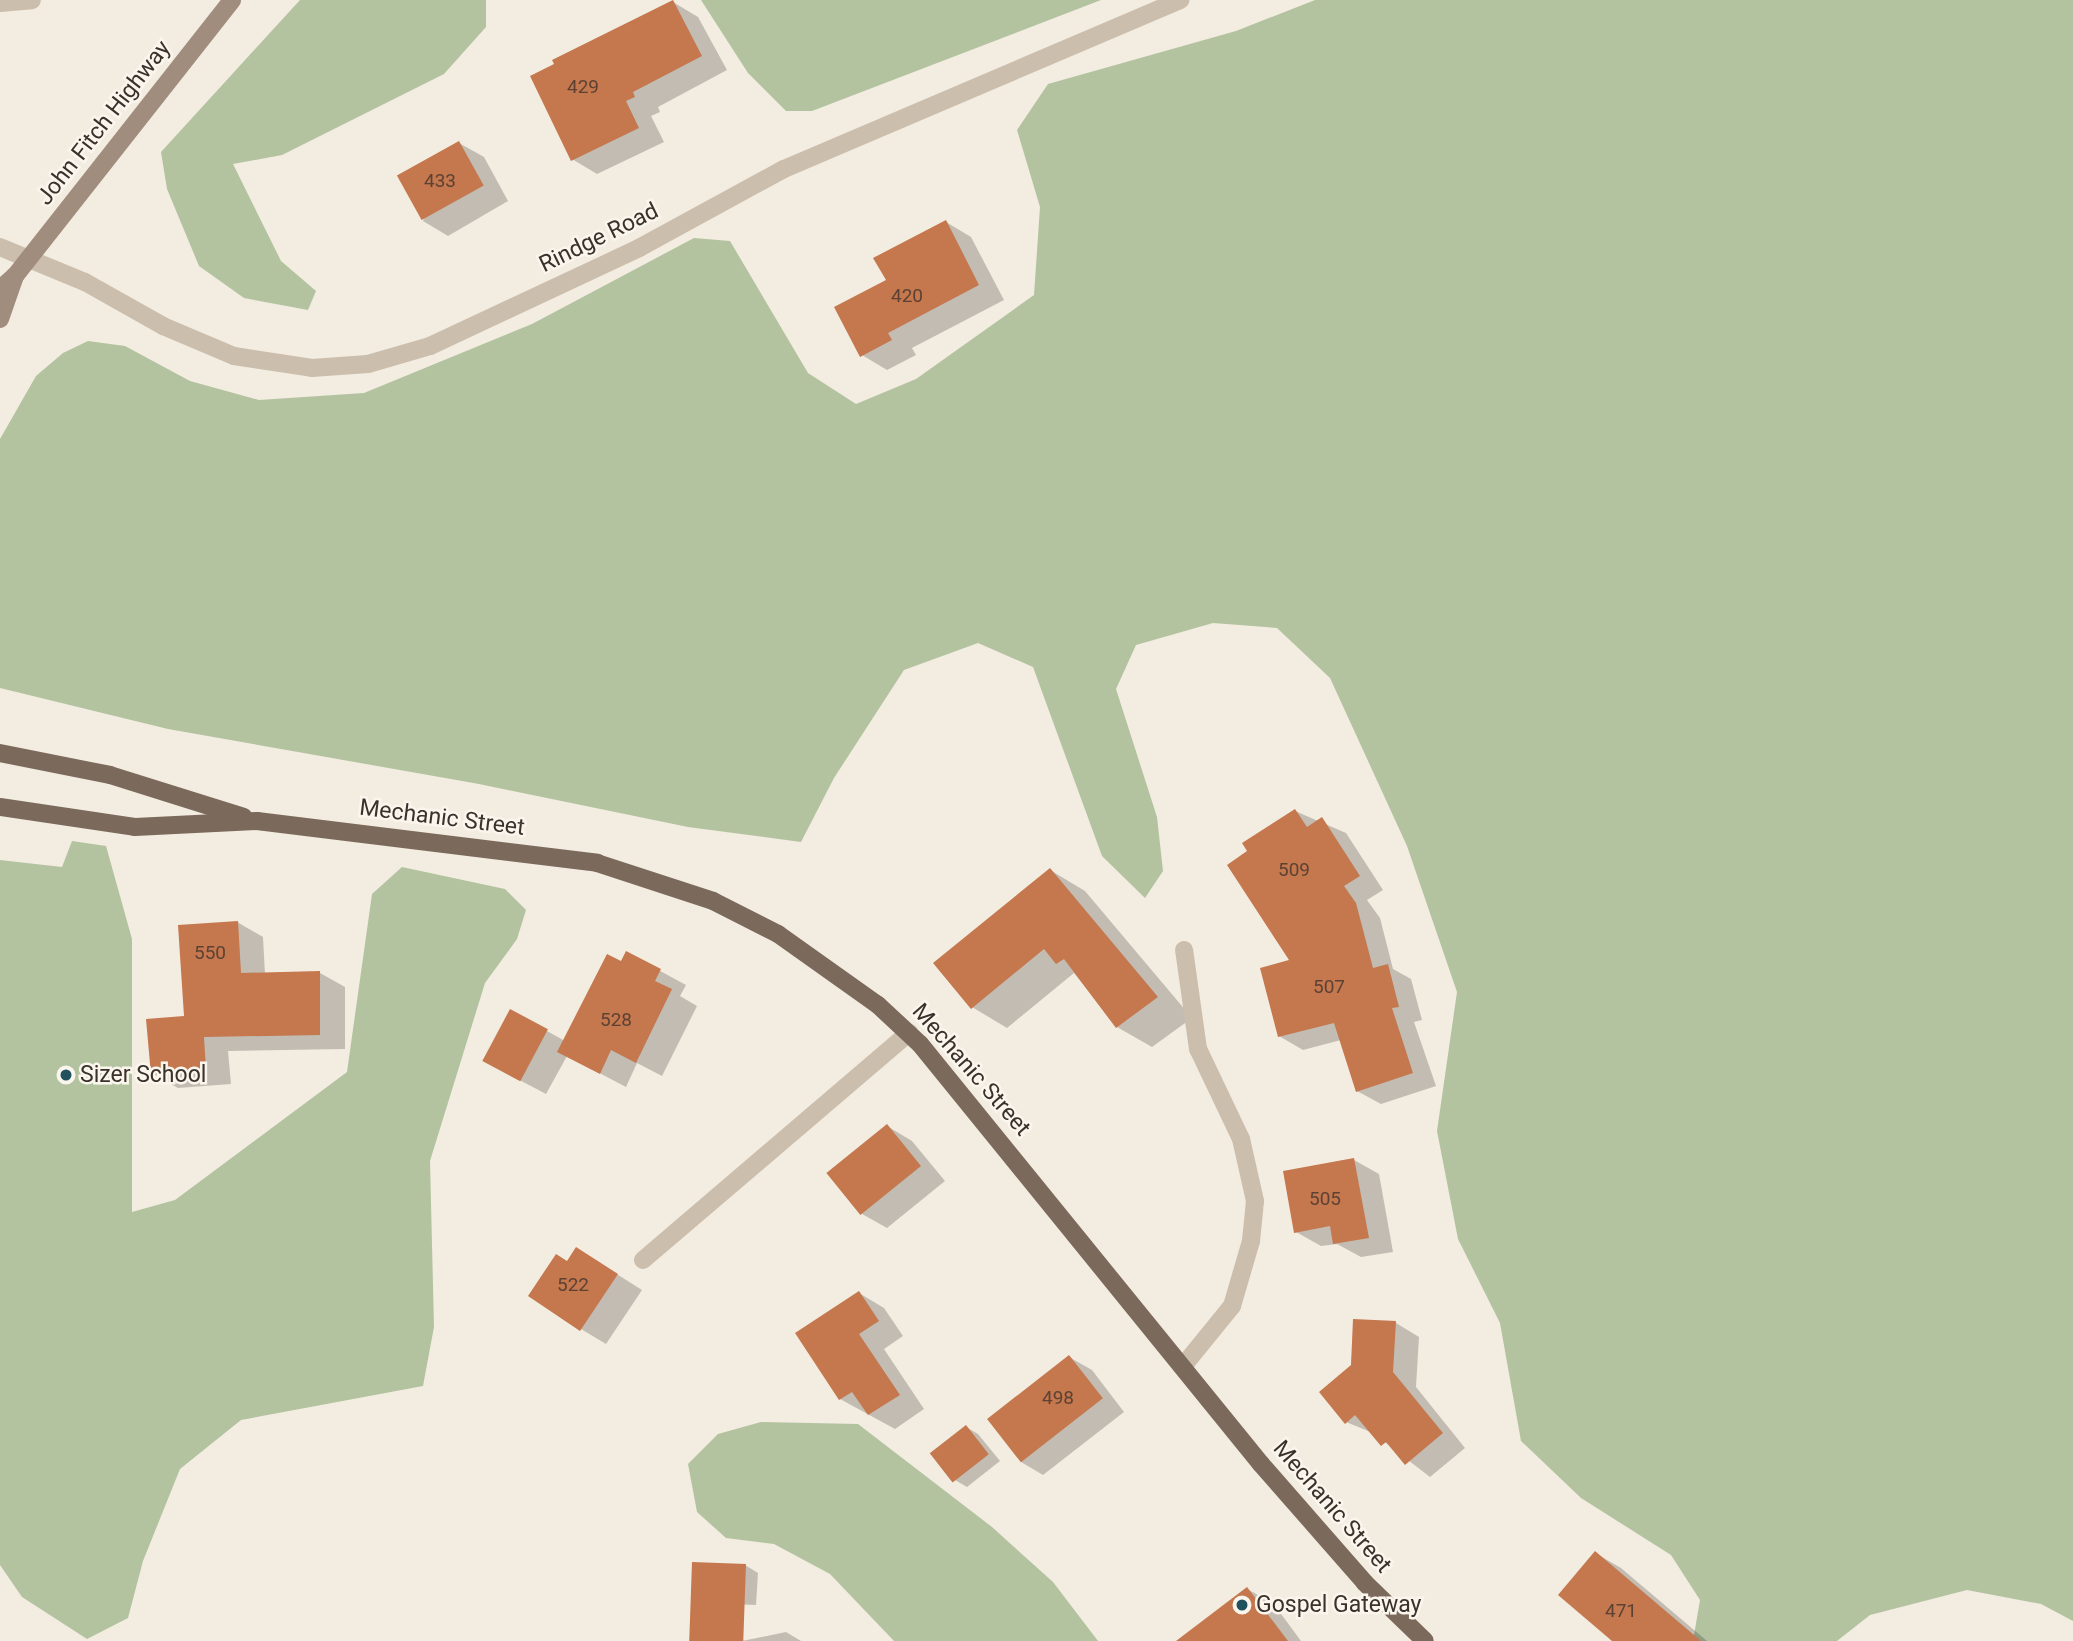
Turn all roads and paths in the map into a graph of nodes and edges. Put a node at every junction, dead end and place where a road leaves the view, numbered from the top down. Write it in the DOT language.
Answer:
graph roads {
  1 [pos="32,0"];
  2 [pos="232,0"];
  3 [pos="1180,0"];
  4 [pos="0,3"];
  5 [pos="0,247"];
  6 [pos="27,259"];
  7 [pos="15,276"];
  8 [pos="0,289"];
  9 [pos="0,319"];
  10 [pos="0,753"];
  11 [pos="0,807"];
  12 [pos="257,821"];
  13 [pos="1184,950"];
  14 [pos="909,1033"];
  15 [pos="643,1260"];
  16 [pos="1184,1365"];
  17 [pos="1425,1641"];
  1 -- 4 [label="street"];
  2 -- 6 [label="main road, John Fitch Highway"];
  3 -- 6 [label="street, Rindge Road"];
  5 -- 6 [label="street, Rindge Road"];
  6 -- 7 [label="main road, John Fitch Highway"];
  7 -- 8 [label="main road, John Fitch Highway"];
  7 -- 9 [label="main road, John Fitch Highway"];
  10 -- 12 [label="main road, Mechanic Street"];
  11 -- 12 [label="main road, Mechanic Street"];
  12 -- 14 [label="main road, Mechanic Street"];
  13 -- 16 [label="street"];
  14 -- 15 [label="street"];
  14 -- 16 [label="main road, Mechanic Street"];
  16 -- 17 [label="main road, Mechanic Street"];
}
